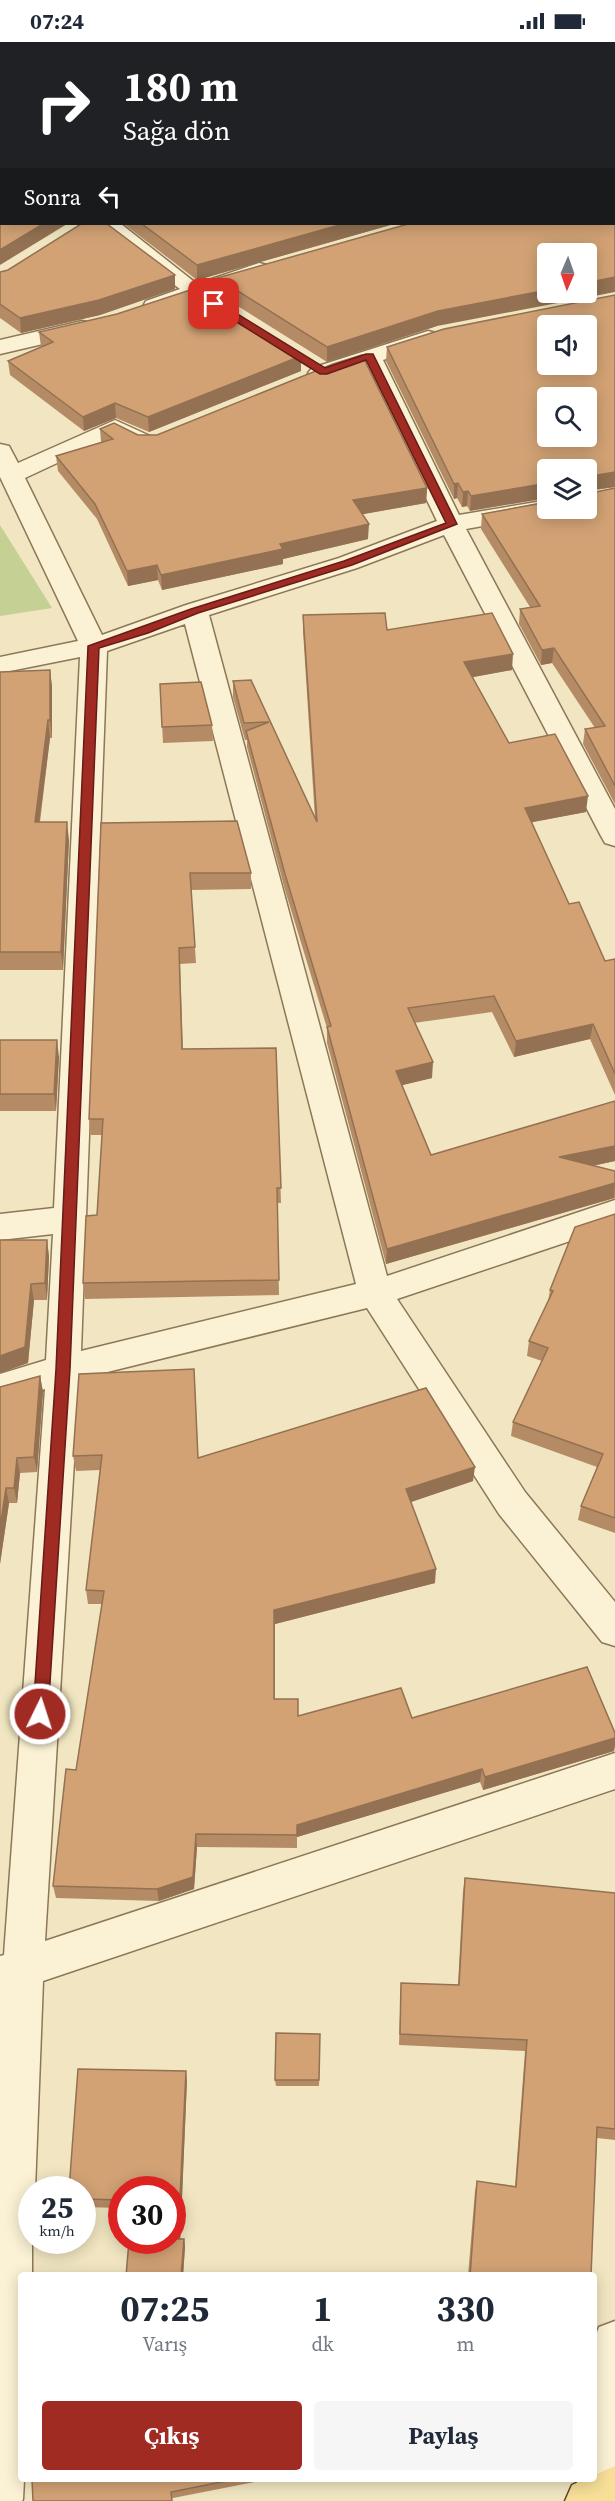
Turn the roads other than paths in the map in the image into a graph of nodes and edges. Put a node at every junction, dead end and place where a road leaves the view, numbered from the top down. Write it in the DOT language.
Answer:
graph roads {
  1 [pos="109,225"];
  2 [pos="280,264"];
  3 [pos="196,292"];
  4 [pos="216,304"];
  5 [pos="133,313"];
  6 [pos="101,323"];
  7 [pos="449,333"];
  8 [pos="0,347"];
  9 [pos="369,356"];
  10 [pos="310,371"];
  11 [pos="159,439"];
  12 [pos="0,451"];
  13 [pos="11,475"];
  14 [pos="537,509"];
  15 [pos="451,524"];
  16 [pos="195,611"];
  17 [pos="94,646"];
  18 [pos="0,665"];
  19 [pos="615,836"];
  20 [pos="615,1214"];
  21 [pos="69,1219"];
  22 [pos="0,1227"];
  23 [pos="375,1293"];
  24 [pos="63,1369"];
  25 [pos="0,1388"];
  26 [pos="615,1630"];
  27 [pos="615,1771"];
  28 [pos="12,1972"];
  29 [pos="615,2343"];
  30 [pos="600,2496"];
  31 [pos="0,2499"];
  1 -- 3 [label="street"];
  2 -- 3 [label="street"];
  3 -- 4 [label="street"];
  3 -- 5 [label="street"];
  6 -- 8 [label="street"];
  7 -- 9 [label="street"];
  9 -- 10 [label="street"];
  9 -- 15 [label="street"];
  11 -- 13 [label="street"];
  12 -- 13 [label="street"];
  13 -- 17 [label="street"];
  14 -- 15 [label="street"];
  15 -- 16 [label="street"];
  15 -- 19 [label="street"];
  16 -- 17 [label="street"];
  16 -- 23 [label="street"];
  17 -- 18 [label="street"];
  17 -- 21 [label="street"];
  20 -- 23 [label="street"];
  21 -- 22 [label="street"];
  21 -- 24 [label="street"];
  23 -- 24 [label="street"];
  23 -- 26 [label="street"];
  24 -- 25 [label="street"];
  24 -- 28 [label="street"];
  27 -- 28 [label="street"];
  28 -- 31 [label="street"];
  29 -- 30 [label="street"];
}
